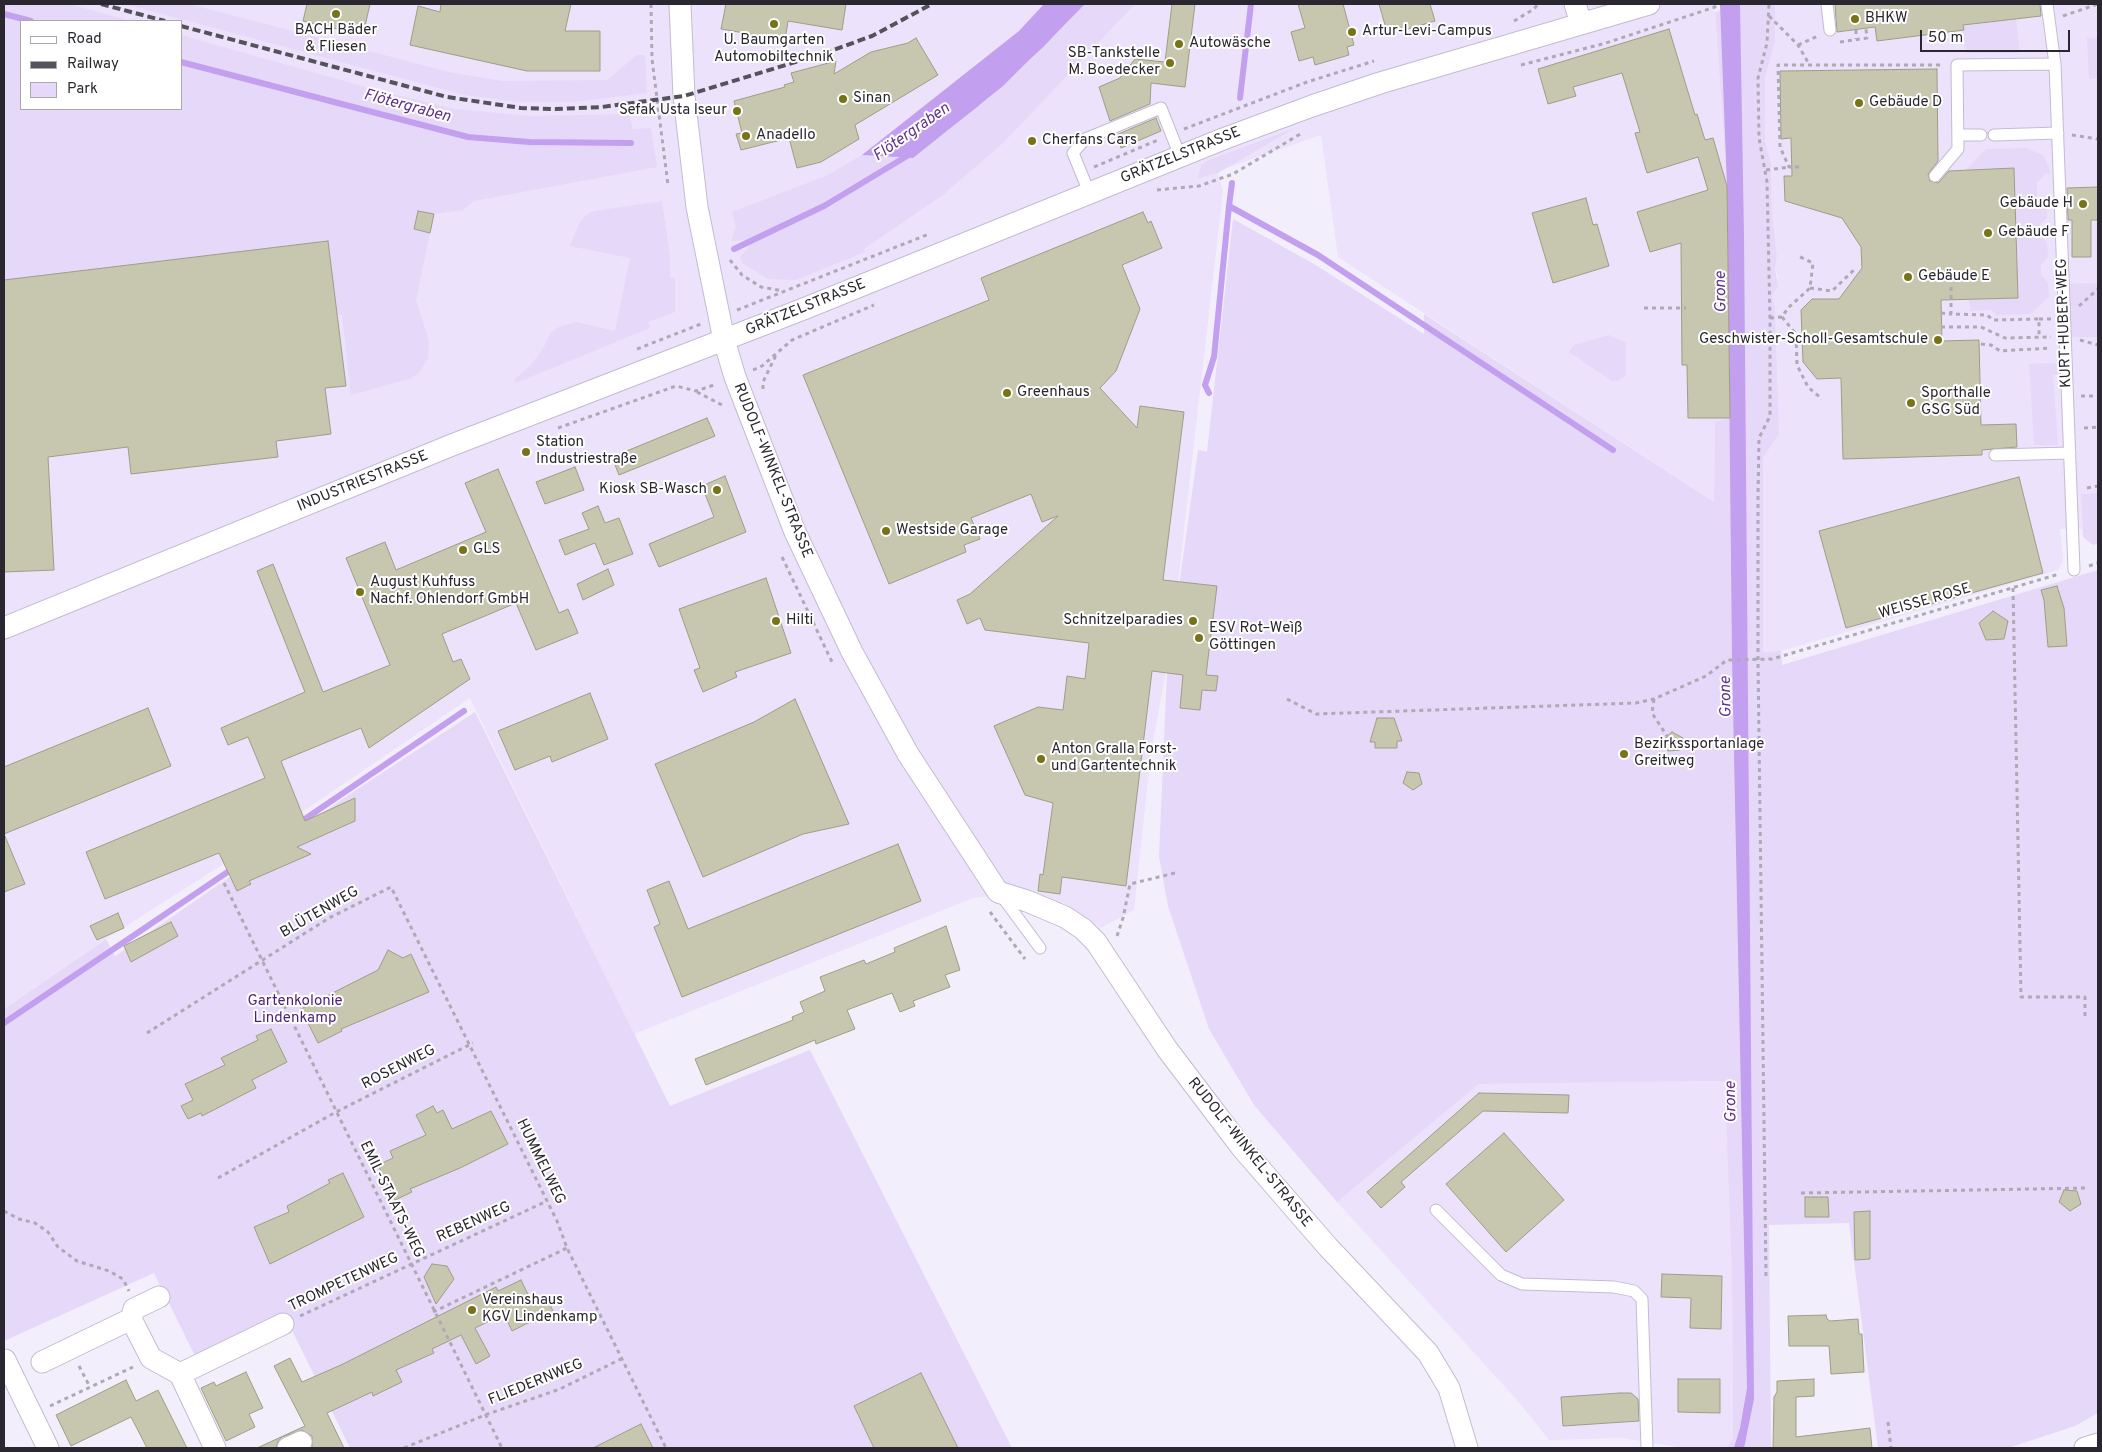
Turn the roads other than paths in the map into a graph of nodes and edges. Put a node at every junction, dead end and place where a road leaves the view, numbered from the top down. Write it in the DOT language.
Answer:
graph roads {
  1 [pos="680,4"];
  2 [pos="1649,4"];
  3 [pos="1827,4"];
  4 [pos="2048,4"];
  5 [pos="1578,13"];
  6 [pos="1830,30"];
  7 [pos="2055,64"];
  8 [pos="2058,133"];
  9 [pos="1958,134"];
  10 [pos="1981,134"];
  11 [pos="1994,134"];
  12 [pos="1180,156"];
  13 [pos="1935,176"];
  14 [pos="1089,192"];
  15 [pos="724,340"];
  16 [pos="2070,453"];
  17 [pos="1995,455"];
  18 [pos="2074,570"];
  19 [pos="4,628"];
  20 [pos="998,892"];
  21 [pos="1040,948"];
  22 [pos="1436,1210"];
  23 [pos="159,1297"];
  24 [pos="132,1314"];
  25 [pos="290,1321"];
  26 [pos="5,1360"];
  27 [pos="42,1362"];
  28 [pos="180,1374"];
  29 [pos="2098,1444"];
  30 [pos="48,1448"];
  31 [pos="215,1448"];
  32 [pos="1467,1448"];
  33 [pos="1647,1448"];
  34 [pos="2085,1448"];
  1 -- 15 [label="street, RUDOLF-WINKEL-STRASSE"];
  2 -- 5 [label="street, GRÄTZELSTRASSE"];
  3 -- 6 [label="lane"];
  4 -- 7 [label="lane, KURT-HUBER-WEG"];
  5 -- 12 [label="street, GRÄTZELSTRASSE"];
  7 -- 8 [label="lane, KURT-HUBER-WEG"];
  7 -- 9 [label="lane"];
  8 -- 11 [label="lane"];
  8 -- 16 [label="lane, KURT-HUBER-WEG"];
  9 -- 10 [label="lane"];
  9 -- 13 [label="lane"];
  12 -- 14 [label="street, GRÄTZELSTRASSE"];
  12 -- 14 [label="lane"];
  14 -- 15 [label="street, GRÄTZELSTRASSE"];
  15 -- 19 [label="street, INDUSTRIESTRASSE"];
  15 -- 20 [label="street, RUDOLF-WINKEL-STRASSE"];
  16 -- 17 [label="lane"];
  16 -- 18 [label="lane, KURT-HUBER-WEG"];
  20 -- 21 [label="lane, RUDOLF-WINKEL-STRASSE"];
  20 -- 32 [label="street, RUDOLF-WINKEL-STRASSE"];
  22 -- 33 [label="lane"];
  23 -- 24 [label="street"];
  24 -- 27 [label="street"];
  24 -- 28 [label="street"];
  25 -- 28 [label="street"];
  26 -- 30 [label="street"];
  28 -- 31 [label="street"];
  29 -- 34 [label="street"];
}
